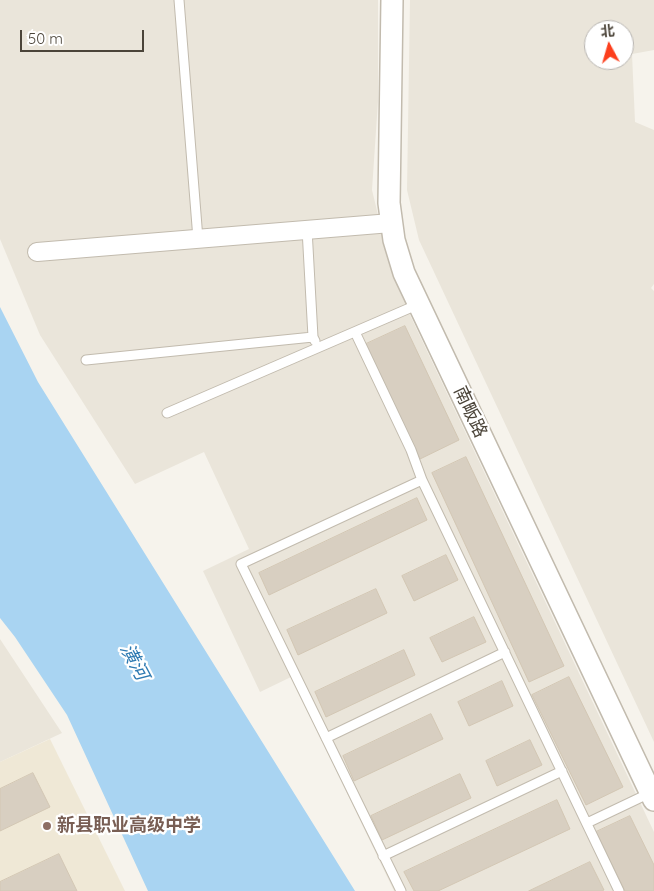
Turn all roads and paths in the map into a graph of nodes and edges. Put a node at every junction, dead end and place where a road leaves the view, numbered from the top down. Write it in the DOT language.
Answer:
graph roads {
  1 [pos="180,0"];
  2 [pos="392,0"];
  3 [pos="391,223"];
  4 [pos="307,230"];
  5 [pos="198,239"];
  6 [pos="37,252"];
  7 [pos="419,304"];
  8 [pos="355,332"];
  9 [pos="313,337"];
  10 [pos="318,348"];
  11 [pos="86,360"];
  12 [pos="167,413"];
  13 [pos="422,480"];
  14 [pos="505,652"];
  15 [pos="326,738"];
  16 [pos="562,771"];
  17 [pos="651,789"];
  18 [pos="587,823"];
  19 [pos="383,856"];
  20 [pos="401,891"];
  21 [pos="619,891"];
  1 -- 5 [label="lane"];
  2 -- 3 [label="street, 南畈路"];
  3 -- 4 [label="street"];
  3 -- 7 [label="street, 南畈路"];
  4 -- 5 [label="street"];
  4 -- 9 [label="lane"];
  5 -- 6 [label="street"];
  7 -- 8 [label="lane"];
  7 -- 17 [label="street, 南畈路"];
  8 -- 10 [label="lane"];
  8 -- 13 [label="lane"];
  9 -- 10 [label="lane"];
  9 -- 11 [label="lane"];
  10 -- 12 [label="lane"];
  13 -- 14 [label="lane"];
  13 -- 15 [label="lane"];
  14 -- 15 [label="lane"];
  14 -- 16 [label="lane"];
  15 -- 19 [label="lane"];
  16 -- 18 [label="lane"];
  16 -- 19 [label="lane"];
  17 -- 18 [label="lane"];
  18 -- 21 [label="lane"];
  19 -- 20 [label="lane"];
}
